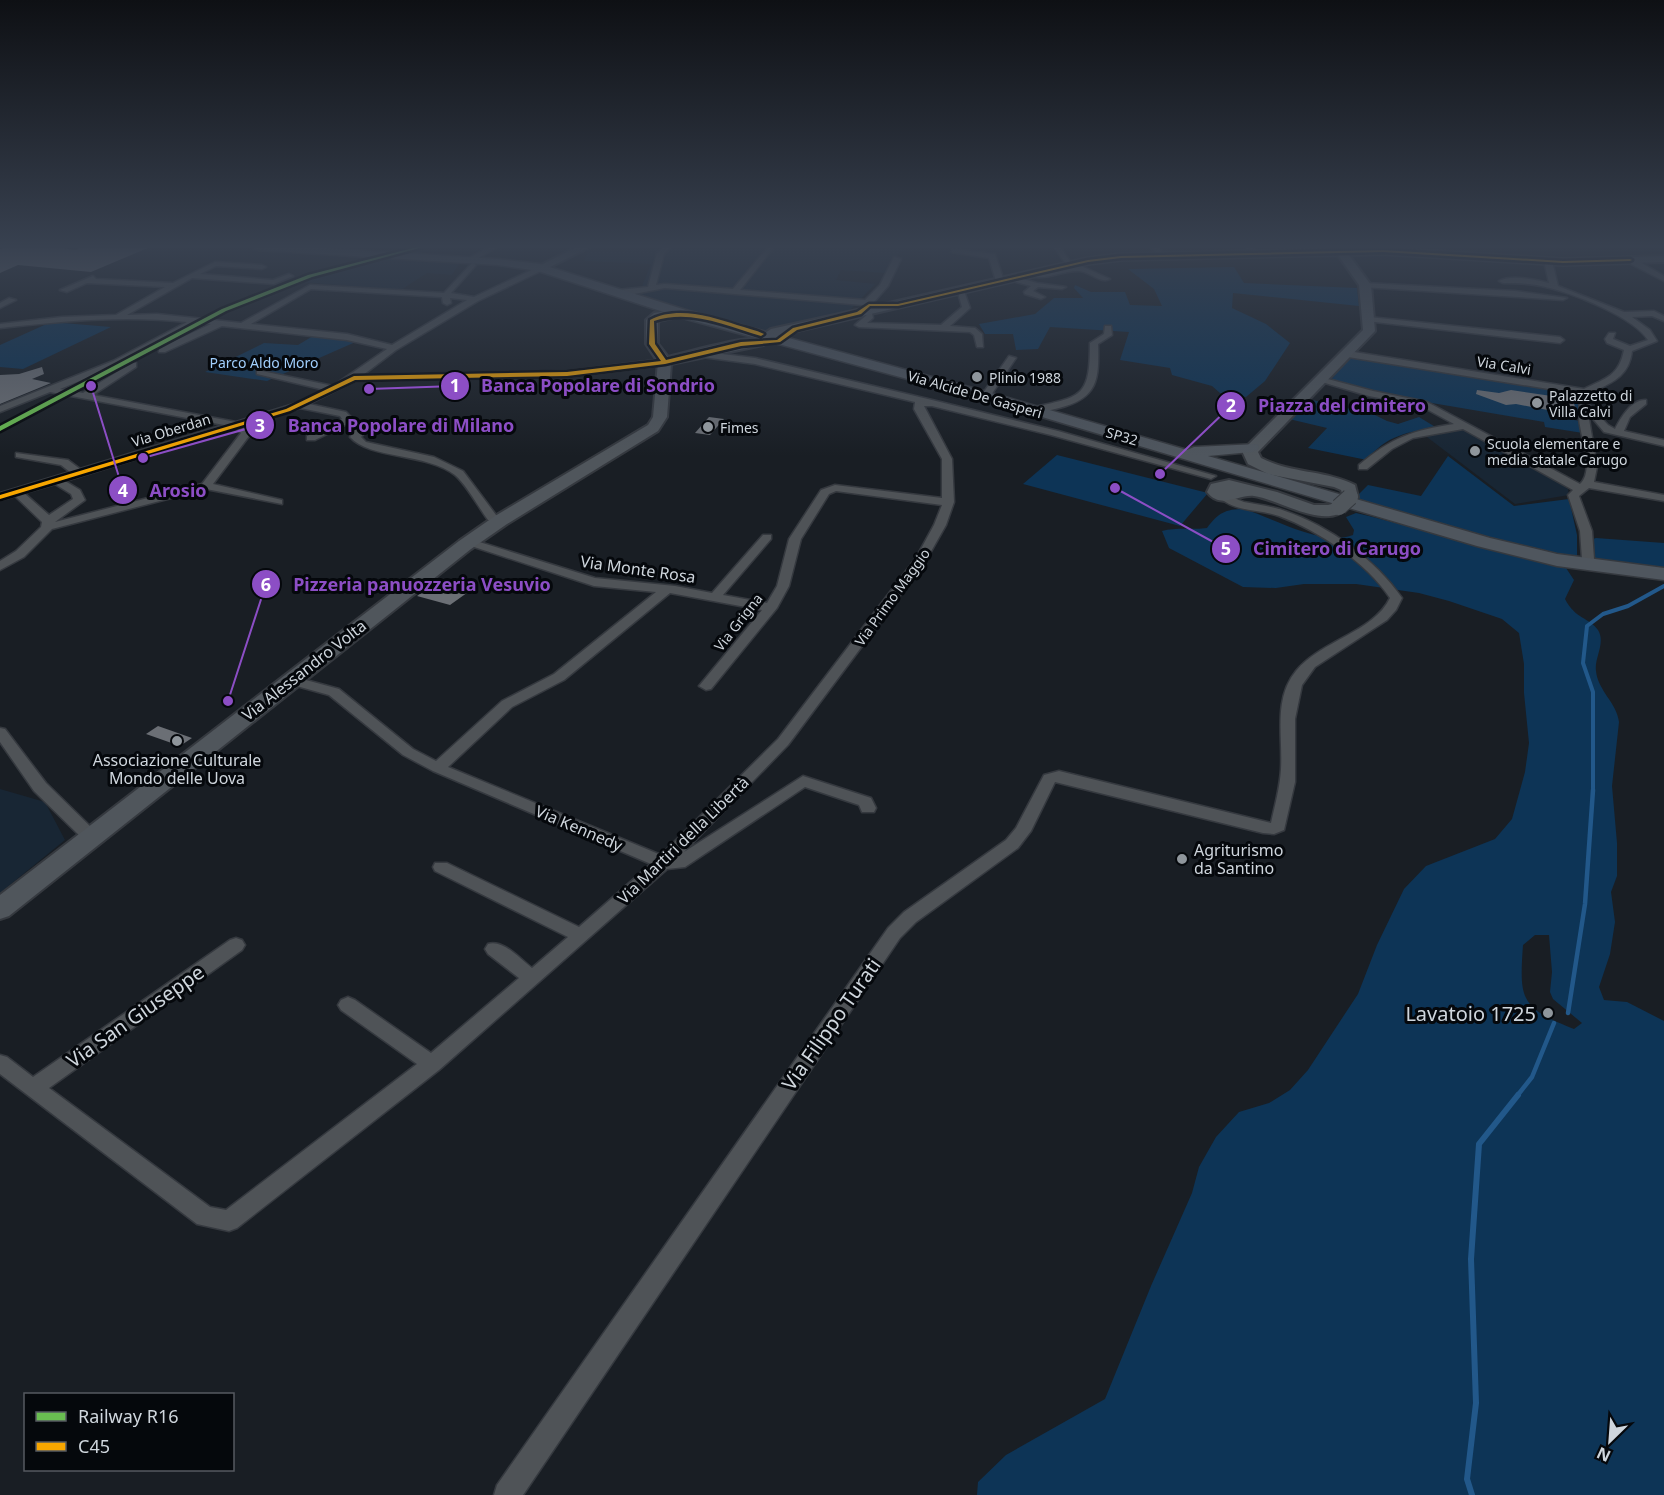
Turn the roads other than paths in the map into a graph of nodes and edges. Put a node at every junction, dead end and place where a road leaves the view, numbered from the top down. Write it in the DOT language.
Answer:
graph roads {
  1 [pos="104,317"];
  2 [pos="165,317"];
  3 [pos="257,317"];
  4 [pos="445,317"];
  5 [pos="652,317"];
  6 [pos="690,317"];
  7 [pos="691,317"];
  8 [pos="837,317"];
  9 [pos="869,317"];
  10 [pos="956,317"];
  11 [pos="1625,317"];
  12 [pos="1369,319"];
  13 [pos="197,320"];
  14 [pos="220,323"];
  15 [pos="1638,324"];
  16 [pos="1664,325"];
  17 [pos="0,326"];
  18 [pos="241,326"];
  19 [pos="943,328"];
  20 [pos="1108,328"];
  21 [pos="1612,335"];
  22 [pos="776,337"];
  23 [pos="1560,340"];
  24 [pos="980,345"];
  25 [pos="393,348"];
  26 [pos="1629,349"];
  27 [pos="698,354"];
  28 [pos="1348,354"];
  29 [pos="1012,358"];
  30 [pos="665,362"];
  31 [pos="260,372"];
  32 [pos="354,378"];
  33 [pos="1320,380"];
  34 [pos="334,389"];
  35 [pos="52,390"];
  36 [pos="1585,392"];
  37 [pos="85,396"];
  38 [pos="986,396"];
  39 [pos="925,402"];
  40 [pos="1643,402"];
  41 [pos="300,405"];
  42 [pos="1584,406"];
  43 [pos="2,407"];
  44 [pos="1034,410"];
  45 [pos="350,419"];
  46 [pos="238,425"];
  47 [pos="1464,426"];
  48 [pos="1093,428"];
  49 [pos="1618,434"];
  50 [pos="311,438"];
  51 [pos="1664,443"];
  52 [pos="1149,444"];
  53 [pos="1251,447"];
  54 [pos="1225,450"];
  55 [pos="20,455"];
  56 [pos="1364,467"];
  57 [pos="78,473"];
  58 [pos="56,480"];
  59 [pos="206,486"];
  60 [pos="1583,487"];
  61 [pos="1234,490"];
  62 [pos="1304,490"];
  63 [pos="17,492"];
  64 [pos="0,497"];
  65 [pos="1664,498"];
  66 [pos="1340,501"];
  67 [pos="278,502"];
  68 [pos="948,502"];
  69 [pos="501,520"];
  70 [pos="48,524"];
  71 [pos="766,537"];
  72 [pos="469,542"];
  73 [pos="1588,559"];
  74 [pos="0,566"];
  75 [pos="1664,574"];
  76 [pos="668,589"];
  77 [pos="715,597"];
  78 [pos="771,608"];
  79 [pos="291,680"];
  80 [pos="706,686"];
  81 [pos="0,732"];
  82 [pos="783,742"];
  83 [pos="438,768"];
  84 [pos="868,808"];
  85 [pos="91,837"];
  86 [pos="663,863"];
  87 [pos="441,867"];
  88 [pos="0,909"];
  89 [pos="581,936"];
  90 [pos="236,945"];
  91 [pos="494,949"];
  92 [pos="531,977"];
  93 [pos="348,1005"];
  94 [pos="0,1063"];
  95 [pos="432,1064"];
  96 [pos="33,1088"];
  97 [pos="507,1495"];
  1 -- 17 [label="street"];
  2 -- 13 [label="street"];
  3 -- 18 [label="street"];
  4 -- 25 [label="street, Via Oberdan"];
  5 -- 30 [label="street"];
  6 -- 22 [label="main road"];
  7 -- 22 [label="main road"];
  8 -- 22 [label="street"];
  9 -- 19 [label="street"];
  10 -- 19 [label="street"];
  11 -- 15 [label="street"];
  12 -- 23 [label="street"];
  12 -- 28 [label="street"];
  13 -- 14 [label="street"];
  13 -- 35 [label="street"];
  14 -- 18 [label="street"];
  14 -- 37 [label="street"];
  15 -- 16 [label="street"];
  15 -- 26 [label="street"];
  18 -- 25 [label="street"];
  19 -- 24 [label="street"];
  20 -- 44 [label="street"];
  21 -- 26 [label="street"];
  22 -- 27 [label="street"];
  22 -- 38 [label="main road, Via Alcide De Gasperi / SP32"];
  25 -- 32 [label="street, Via Oberdan"];
  26 -- 36 [label="street"];
  27 -- 30 [label="street"];
  27 -- 39 [label="street"];
  28 -- 33 [label="street"];
  28 -- 36 [label="street, Via Calvi"];
  29 -- 38 [label="street"];
  30 -- 32 [label="street"];
  30 -- 69 [label="street, Via Alessandro Volta"];
  31 -- 34 [label="street"];
  32 -- 34 [label="street, Via Oberdan"];
  33 -- 47 [label="street"];
  33 -- 53 [label="street"];
  34 -- 41 [label="street, Via Oberdan"];
  35 -- 37 [label="street"];
  35 -- 43 [label="street"];
  36 -- 42 [label="street"];
  37 -- 46 [label="street"];
  38 -- 44 [label="main road, Via Alcide De Gasperi / SP32"];
  39 -- 61 [label="street"];
  39 -- 68 [label="street, Via Primo Maggio"];
  40 -- 49 [label="street"];
  41 -- 45 [label="street"];
  41 -- 46 [label="street, Via Oberdan"];
  42 -- 49 [label="street"];
  42 -- 60 [label="street"];
  44 -- 48 [label="main road, Via Alcide De Gasperi / SP32"];
  45 -- 50 [label="street"];
  45 -- 69 [label="street"];
  46 -- 57 [label="street, Via Oberdan"];
  46 -- 59 [label="street"];
  47 -- 56 [label="street"];
  47 -- 60 [label="street"];
  48 -- 52 [label="main road, SP32 / SP32"];
  49 -- 51 [label="street"];
  52 -- 54 [label="main road"];
  52 -- 61 [label="main road"];
  52 -- 62 [label="main road, SP32"];
  53 -- 54 [label="main road"];
  53 -- 66 [label="street"];
  54 -- 62 [label="main road"];
  55 -- 57 [label="street"];
  57 -- 58 [label="street, Via Oberdan"];
  58 -- 63 [label="street, Via Oberdan"];
  58 -- 70 [label="street"];
  59 -- 67 [label="street"];
  59 -- 70 [label="street"];
  60 -- 65 [label="street"];
  60 -- 73 [label="street"];
  61 -- 66 [label="main road"];
  61 -- 97 [label="street, Via Filippo Turati"];
  62 -- 66 [label="main road, SP32"];
  63 -- 64 [label="street, Via Oberdan"];
  63 -- 70 [label="street"];
  66 -- 75 [label="main road, SP32"];
  68 -- 78 [label="street, Via Grigna"];
  68 -- 82 [label="street, Via Primo Maggio"];
  69 -- 72 [label="street, Via Alessandro Volta"];
  70 -- 74 [label="street"];
  71 -- 77 [label="street"];
  72 -- 76 [label="street, Via Monte Rosa"];
  72 -- 79 [label="street, Via Alessandro Volta"];
  76 -- 77 [label="street, Via Monte Rosa"];
  76 -- 83 [label="street"];
  77 -- 78 [label="street, Via Monte Rosa"];
  78 -- 80 [label="street, Via Grigna"];
  79 -- 83 [label="street, Via Kennedy"];
  79 -- 85 [label="street, Via Alessandro Volta"];
  81 -- 85 [label="street"];
  82 -- 86 [label="street, Via Martiri della Libertà"];
  83 -- 86 [label="street, Via Kennedy"];
  84 -- 86 [label="street"];
  85 -- 88 [label="street, Via Alessandro Volta"];
  86 -- 89 [label="street, Via Martiri della Libertà"];
  87 -- 89 [label="street"];
  89 -- 92 [label="street, Via Martiri della Libertà"];
  90 -- 96 [label="street, Via San Giuseppe"];
  91 -- 92 [label="street"];
  92 -- 95 [label="street, Via Martiri della Libertà"];
  93 -- 95 [label="street"];
  94 -- 96 [label="street"];
  95 -- 96 [label="street, Via Martiri della Libertà"];
}
